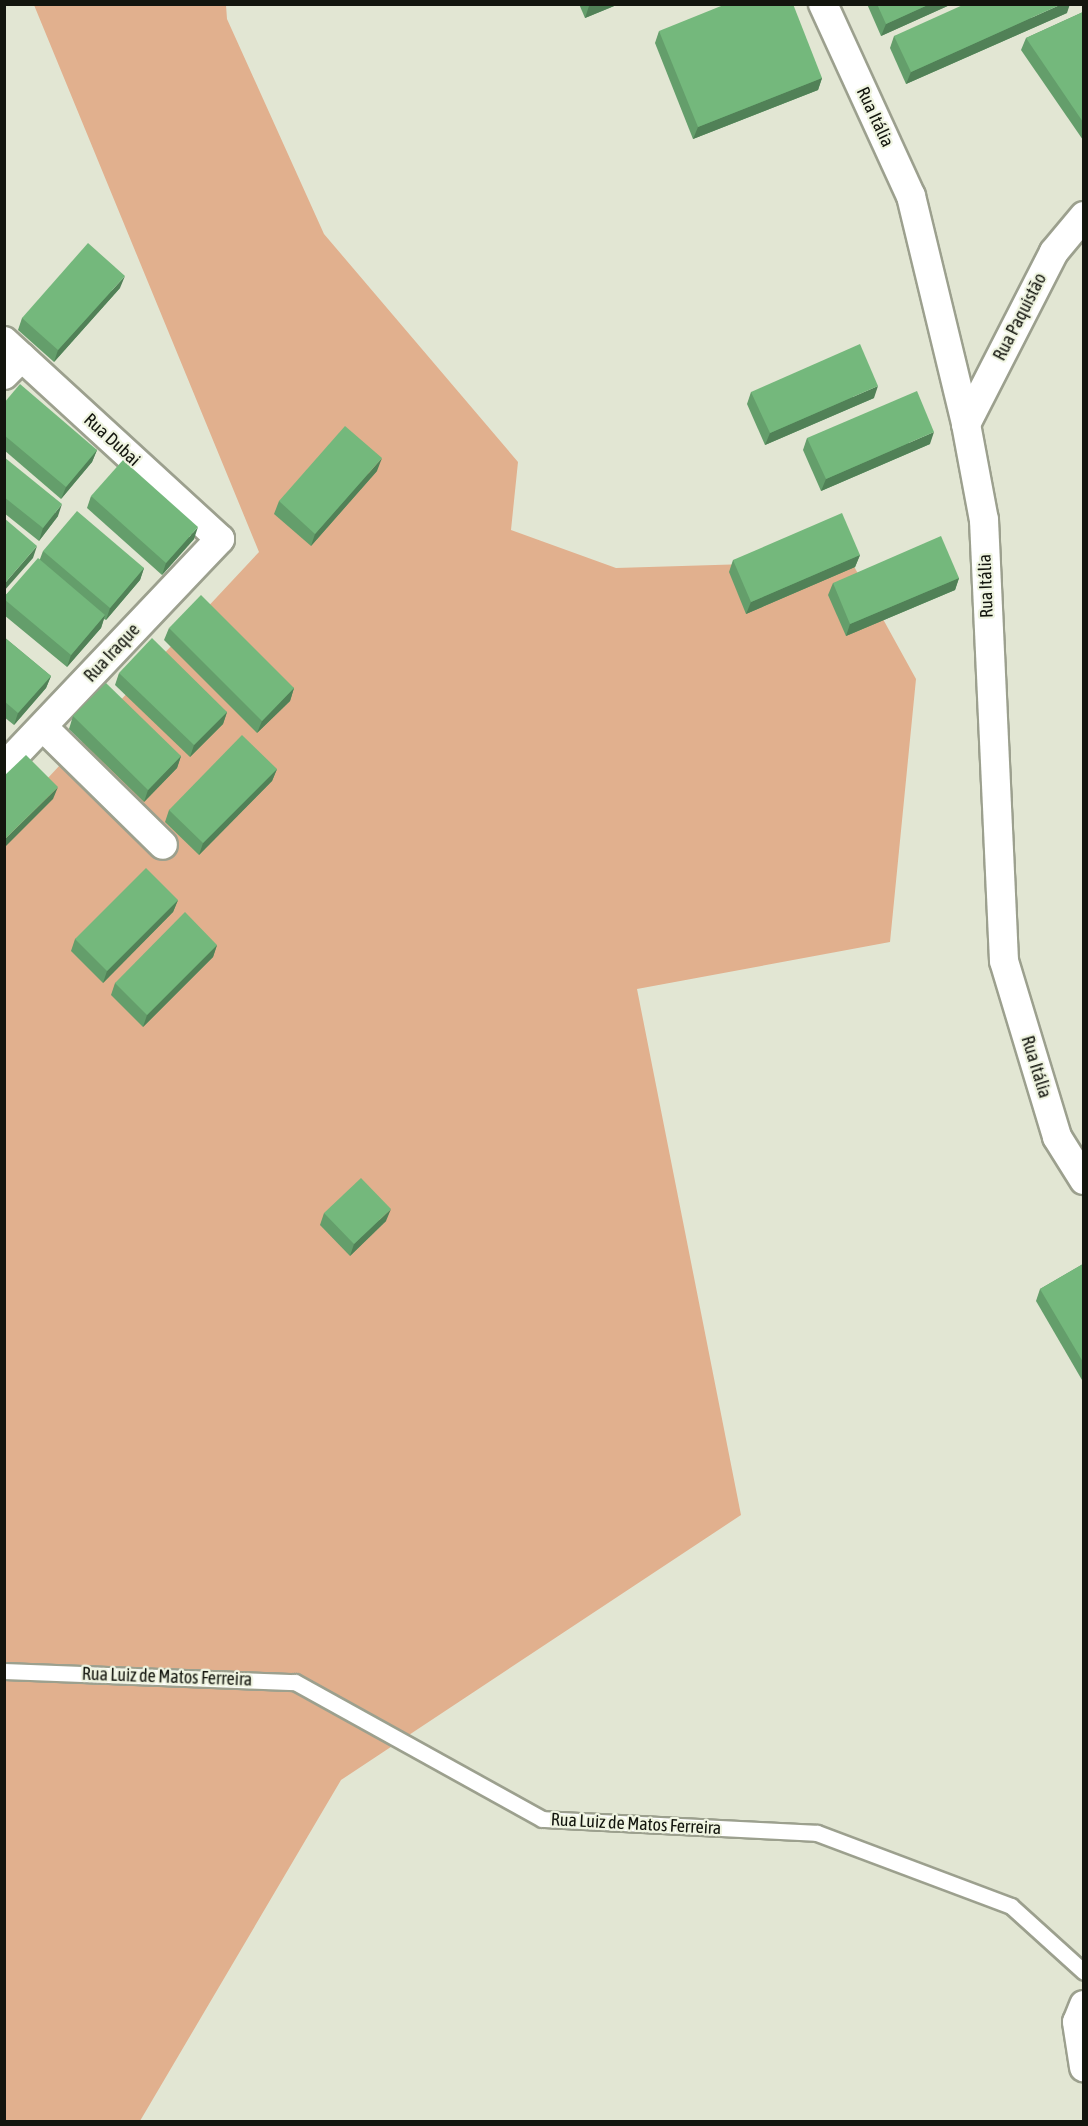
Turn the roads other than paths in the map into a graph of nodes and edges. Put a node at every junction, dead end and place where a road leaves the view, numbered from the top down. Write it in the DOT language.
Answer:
graph roads {
  1 [pos="823,4"];
  2 [pos="1083,216"];
  3 [pos="10,358"];
  4 [pos="966,424"];
  5 [pos="220,539"];
  6 [pos="43,727"];
  7 [pos="4,767"];
  8 [pos="163,845"];
  9 [pos="1083,1180"];
  10 [pos="4,1671"];
  11 [pos="1083,1972"];
  12 [pos="1083,2005"];
  13 [pos="1083,2067"];
  1 -- 4 [label="street, Rua Itália"];
  2 -- 4 [label="street, Rua Paquistão"];
  3 -- 5 [label="street, Rua Dubai"];
  4 -- 9 [label="street, Rua Itália"];
  5 -- 6 [label="street, Rua Iraque"];
  6 -- 7 [label="street, Rua Iraque"];
  6 -- 8 [label="street"];
  10 -- 11 [label="lane, Rua Luiz de Matos Ferreira"];
  12 -- 13 [label="street"];
}
